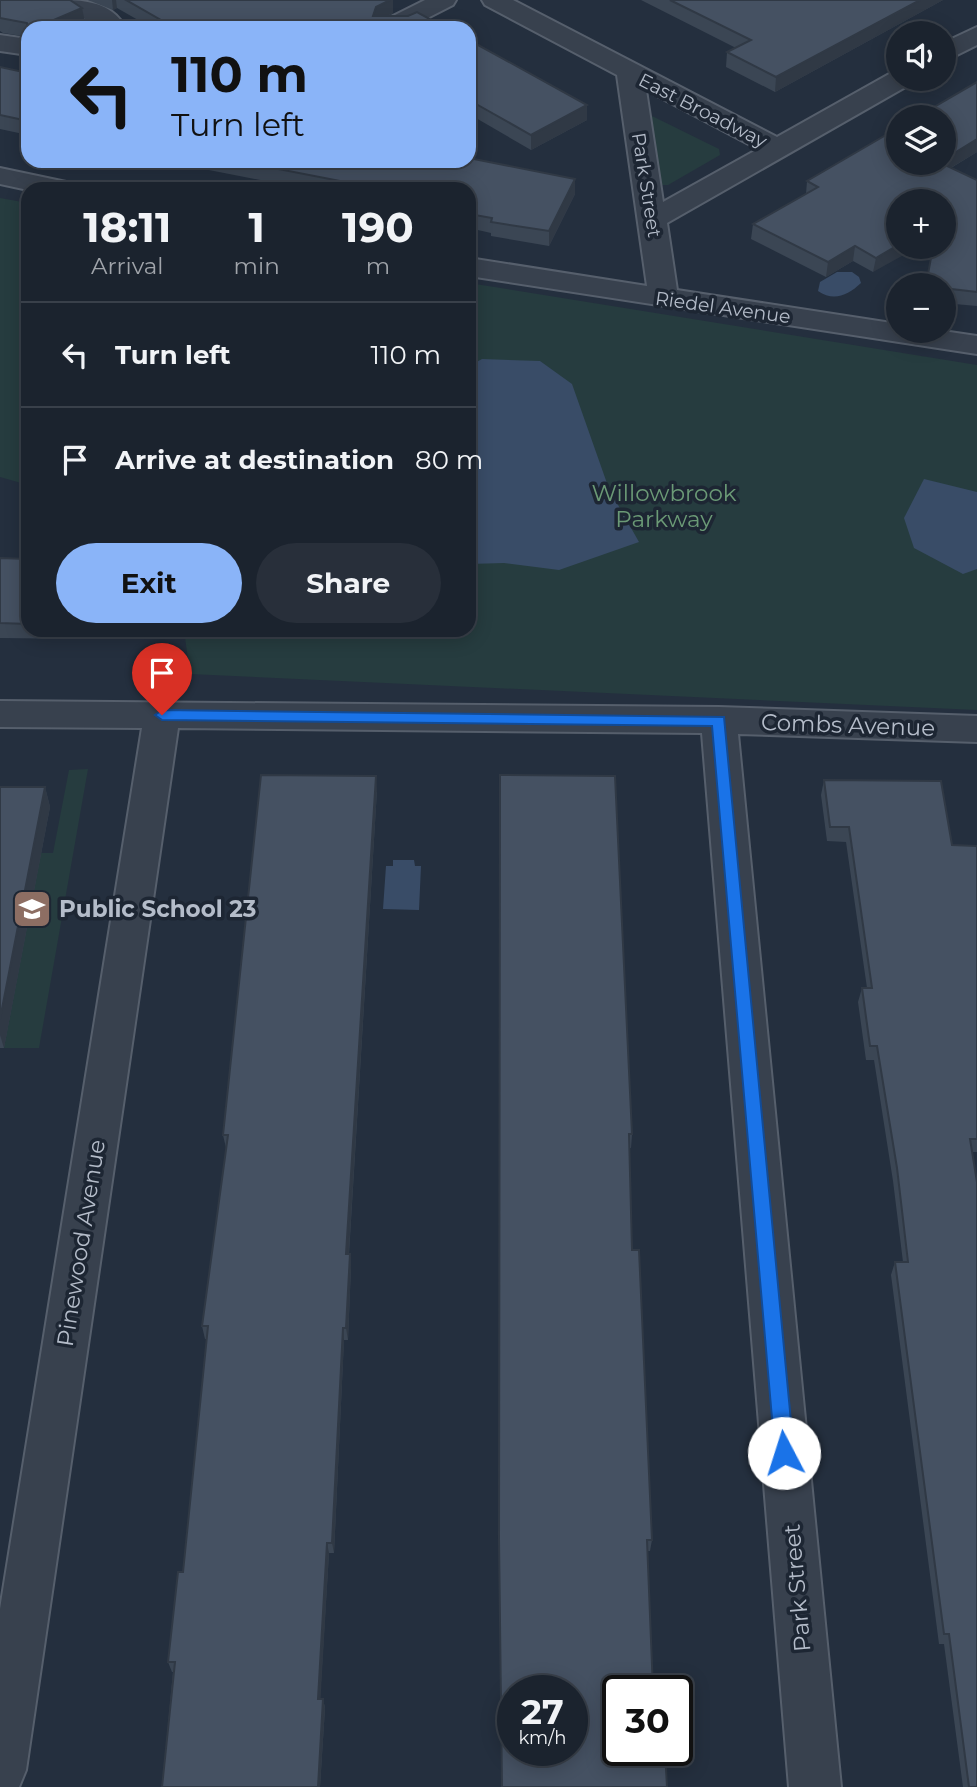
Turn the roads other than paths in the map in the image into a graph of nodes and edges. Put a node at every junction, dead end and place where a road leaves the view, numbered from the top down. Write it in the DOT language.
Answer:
graph roads {
  1 [pos="71,0"];
  2 [pos="444,0"];
  3 [pos="497,1"];
  4 [pos="101,21"];
  5 [pos="402,21"];
  6 [pos="977,36"];
  7 [pos="0,43"];
  8 [pos="21,46"];
  9 [pos="956,47"];
  10 [pos="630,72"];
  11 [pos="886,87"];
  12 [pos="777,148"];
  13 [pos="0,176"];
  14 [pos="28,182"];
  15 [pos="653,219"];
  16 [pos="476,268"];
  17 [pos="664,299"];
  18 [pos="977,345"];
  19 [pos="0,714"];
  20 [pos="162,715"];
  21 [pos="719,720"];
  22 [pos="977,729"];
  23 [pos="0,1770"];
  24 [pos="815,1787"];
  1 -- 4 [label="street"];
  2 -- 5 [label="street"];
  3 -- 10 [label="street, East Broadway"];
  6 -- 9 [label="street"];
  7 -- 8 [label="street"];
  10 -- 12 [label="street, East Broadway"];
  10 -- 15 [label="street, Park Street"];
  11 -- 12 [label="street, East Broadway"];
  12 -- 15 [label="street, East Broadway"];
  13 -- 14 [label="street"];
  15 -- 17 [label="street, Park Street"];
  16 -- 17 [label="street, Riedel Avenue"];
  17 -- 18 [label="street, Riedel Avenue"];
  19 -- 20 [label="street, Combs Avenue"];
  20 -- 21 [label="street, Combs Avenue"];
  20 -- 23 [label="street, Pinewood Avenue"];
  21 -- 22 [label="street, Combs Avenue"];
  21 -- 24 [label="street, Park Street"];
}
